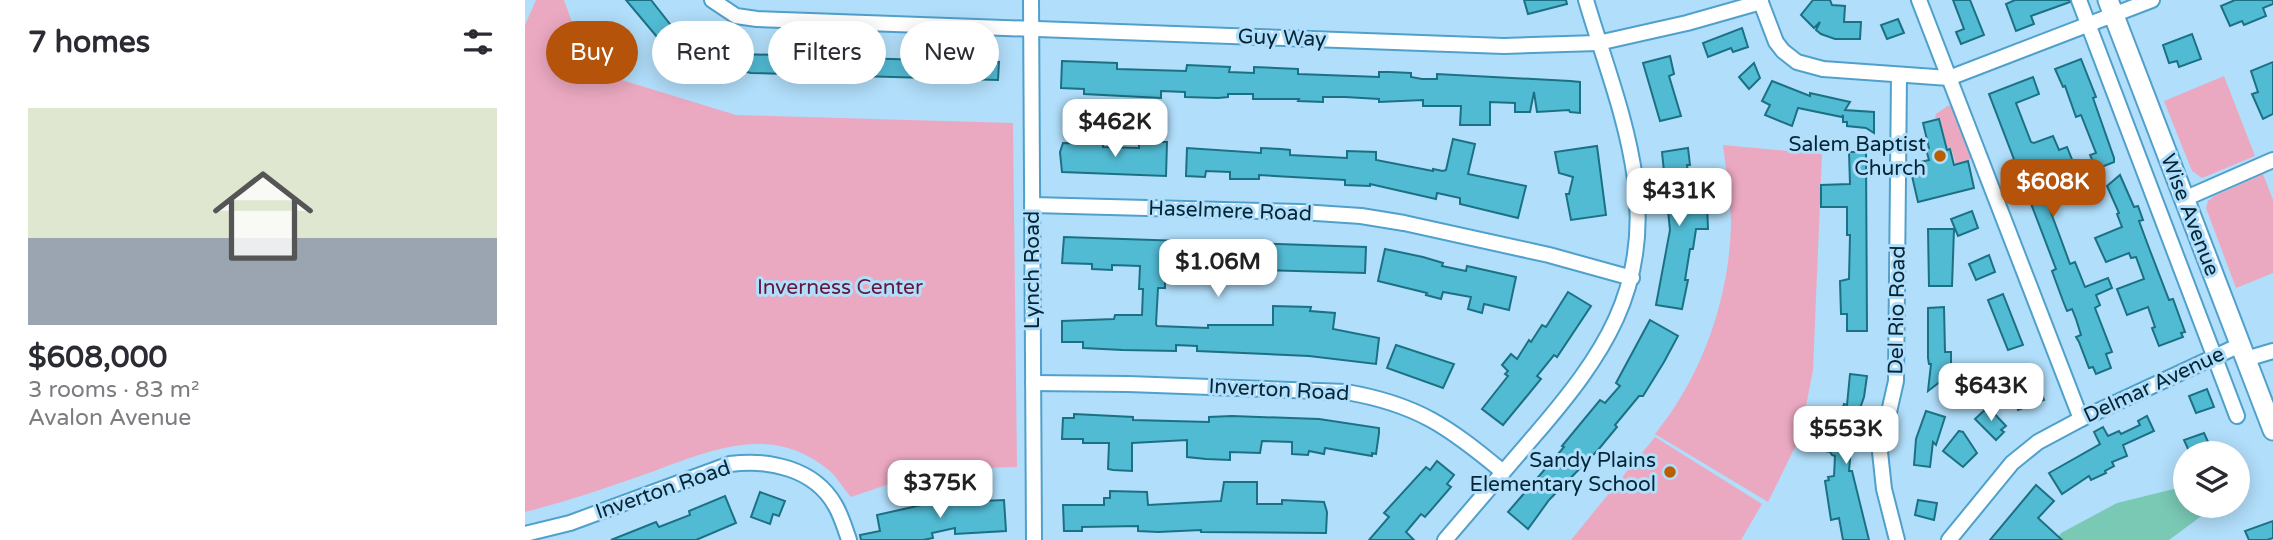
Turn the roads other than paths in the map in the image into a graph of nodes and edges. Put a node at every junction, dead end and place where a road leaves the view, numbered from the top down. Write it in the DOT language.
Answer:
graph roads {
  1 [pos="712,0"];
  2 [pos="1031,0"];
  3 [pos="1585,0"];
  4 [pos="1919,0"];
  5 [pos="2080,0"];
  6 [pos="2152,0"];
  7 [pos="1760,1"];
  8 [pos="2111,8"];
  9 [pos="2089,25"];
  10 [pos="1031,29"];
  11 [pos="1598,43"];
  12 [pos="1899,75"];
  13 [pos="1949,78"];
  14 [pos="2273,160"];
  15 [pos="2184,199"];
  16 [pos="1032,205"];
  17 [pos="1632,278"];
  18 [pos="2273,351"];
  19 [pos="2243,352"];
  20 [pos="2214,357"];
  21 [pos="1033,383"];
  22 [pos="2237,416"];
  23 [pos="2081,419"];
  24 [pos="2273,430"];
  25 [pos="1503,472"];
  26 [pos="525,534"];
  27 [pos="849,540"];
  28 [pos="1034,540"];
  29 [pos="1445,540"];
  30 [pos="1897,540"];
  31 [pos="1949,540"];
  1 -- 10 [label="street, Guy Way"];
  2 -- 10 [label="street, Lynch Road"];
  3 -- 11 [label="street"];
  4 -- 13 [label="street"];
  5 -- 9 [label="street, Wise Avenue"];
  6 -- 8 [label="street"];
  7 -- 11 [label="street, Guy Way"];
  7 -- 12 [label="street"];
  8 -- 9 [label="street"];
  8 -- 15 [label="main road, Wise Avenue"];
  9 -- 13 [label="street"];
  9 -- 20 [label="street, Wise Avenue"];
  10 -- 11 [label="street, Guy Way"];
  10 -- 16 [label="street, Lynch Road"];
  11 -- 17 [label="street"];
  12 -- 13 [label="street"];
  12 -- 30 [label="street, Del Rio Road"];
  13 -- 23 [label="street"];
  14 -- 15 [label="street"];
  15 -- 19 [label="main road, Wise Avenue"];
  16 -- 17 [label="street, Haselmere Road"];
  16 -- 21 [label="street, Lynch Road"];
  17 -- 25 [label="street"];
  18 -- 19 [label="street, Delmar Avenue"];
  19 -- 20 [label="street, Delmar Avenue"];
  19 -- 24 [label="main road, Wise Avenue"];
  20 -- 22 [label="street, Wise Avenue"];
  20 -- 23 [label="street, Delmar Avenue"];
  21 -- 25 [label="street, Inverton Road"];
  21 -- 28 [label="street, Lynch Road"];
  23 -- 31 [label="street, Delmar Avenue"];
  25 -- 29 [label="street"];
  26 -- 27 [label="street, Inverton Road"];
}
